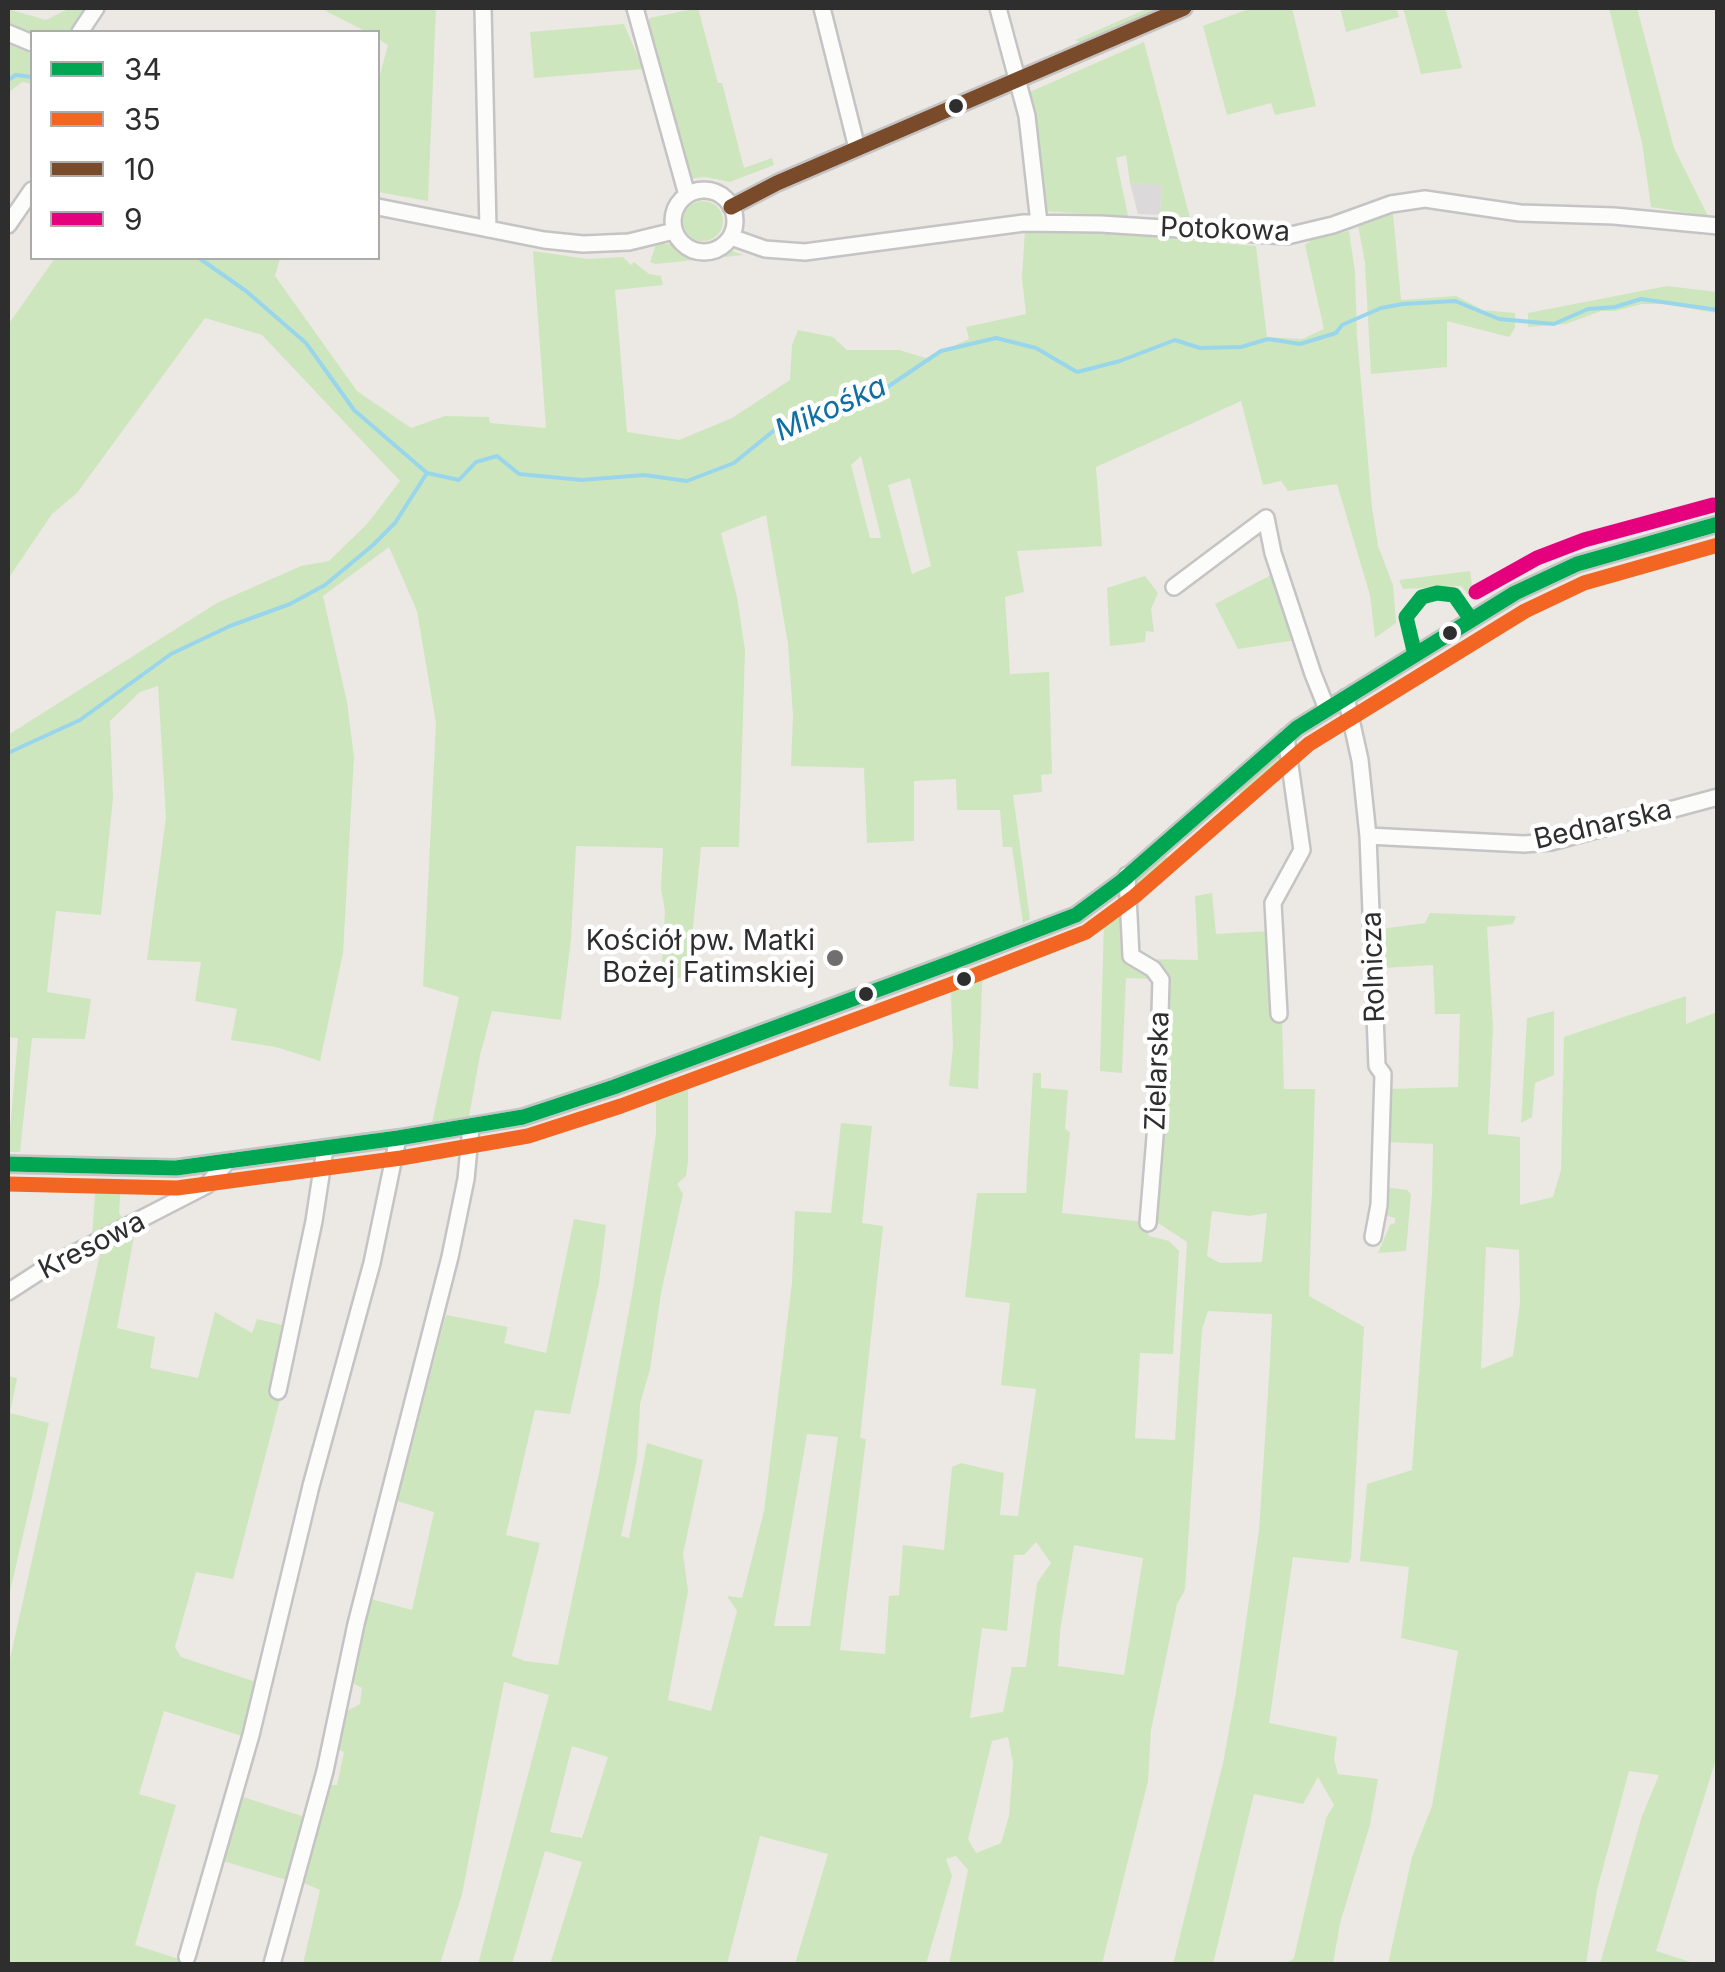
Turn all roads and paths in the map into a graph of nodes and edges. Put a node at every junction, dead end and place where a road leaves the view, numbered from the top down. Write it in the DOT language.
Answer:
graph roads {
  1 [pos="96,8"];
  2 [pos="482,8"];
  3 [pos="635,8"];
  4 [pos="822,8"];
  5 [pos="998,8"];
  6 [pos="1184,8"];
  7 [pos="81,30"];
  8 [pos="1017,79"];
  9 [pos="858,148"];
  10 [pos="30,193"];
  11 [pos="687,196"];
  12 [pos="731,206"];
  13 [pos="380,207"];
  14 [pos="1039,222"];
  15 [pos="8,225"];
  16 [pos="1718,226"];
  17 [pos="488,228"];
  18 [pos="674,231"];
  19 [pos="730,237"];
  20 [pos="1718,524"];
  21 [pos="1174,586"];
  22 [pos="1346,697"];
  23 [pos="1327,709"];
  24 [pos="1286,737"];
  25 [pos="1718,797"];
  26 [pos="1368,836"];
  27 [pos="1127,876"];
  28 [pos="1279,1014"];
  29 [pos="470,1127"];
  30 [pos="398,1138"];
  31 [pos="325,1148"];
  32 [pos="227,1162"];
  33 [pos="8,1164"];
  34 [pos="176,1168"];
  35 [pos="178,1202"];
  36 [pos="1148,1222"];
  37 [pos="1373,1237"];
  38 [pos="8,1292"];
  39 [pos="278,1390"];
  40 [pos="187,1957"];
  41 [pos="272,1964"];
  1 -- 7 [label="street"];
  2 -- 17 [label="street"];
  3 -- 11 [label="street"];
  4 -- 9 [label="street"];
  5 -- 8 [label="street"];
  6 -- 8 [label="street"];
  8 -- 9 [label="street"];
  8 -- 14 [label="street"];
  9 -- 12 [label="street"];
  10 -- 15 [label="street"];
  11 -- 12 [label="street"];
  11 -- 18 [label="street"];
  12 -- 19 [label="street"];
  13 -- 17 [label="street"];
  14 -- 16 [label="street, Potokowa"];
  14 -- 19 [label="street, Potokowa"];
  17 -- 18 [label="street"];
  18 -- 19 [label="street"];
  20 -- 22 [label="street"];
  21 -- 23 [label="street"];
  22 -- 23 [label="street"];
  22 -- 26 [label="street, Rolnicza"];
  23 -- 24 [label="street"];
  24 -- 27 [label="street"];
  24 -- 28 [label="street"];
  25 -- 26 [label="street, Bednarska"];
  26 -- 37 [label="street, Rolnicza"];
  27 -- 29 [label="street"];
  27 -- 36 [label="street, Zielarska"];
  29 -- 30 [label="street"];
  29 -- 41 [label="street"];
  30 -- 31 [label="street"];
  30 -- 40 [label="street"];
  31 -- 32 [label="street"];
  31 -- 39 [label="street"];
  32 -- 34 [label="street"];
  32 -- 35 [label="street, Kresowa"];
  33 -- 34 [label="street"];
  34 -- 35 [label="street, Kresowa"];
  35 -- 38 [label="street, Kresowa"];
}
